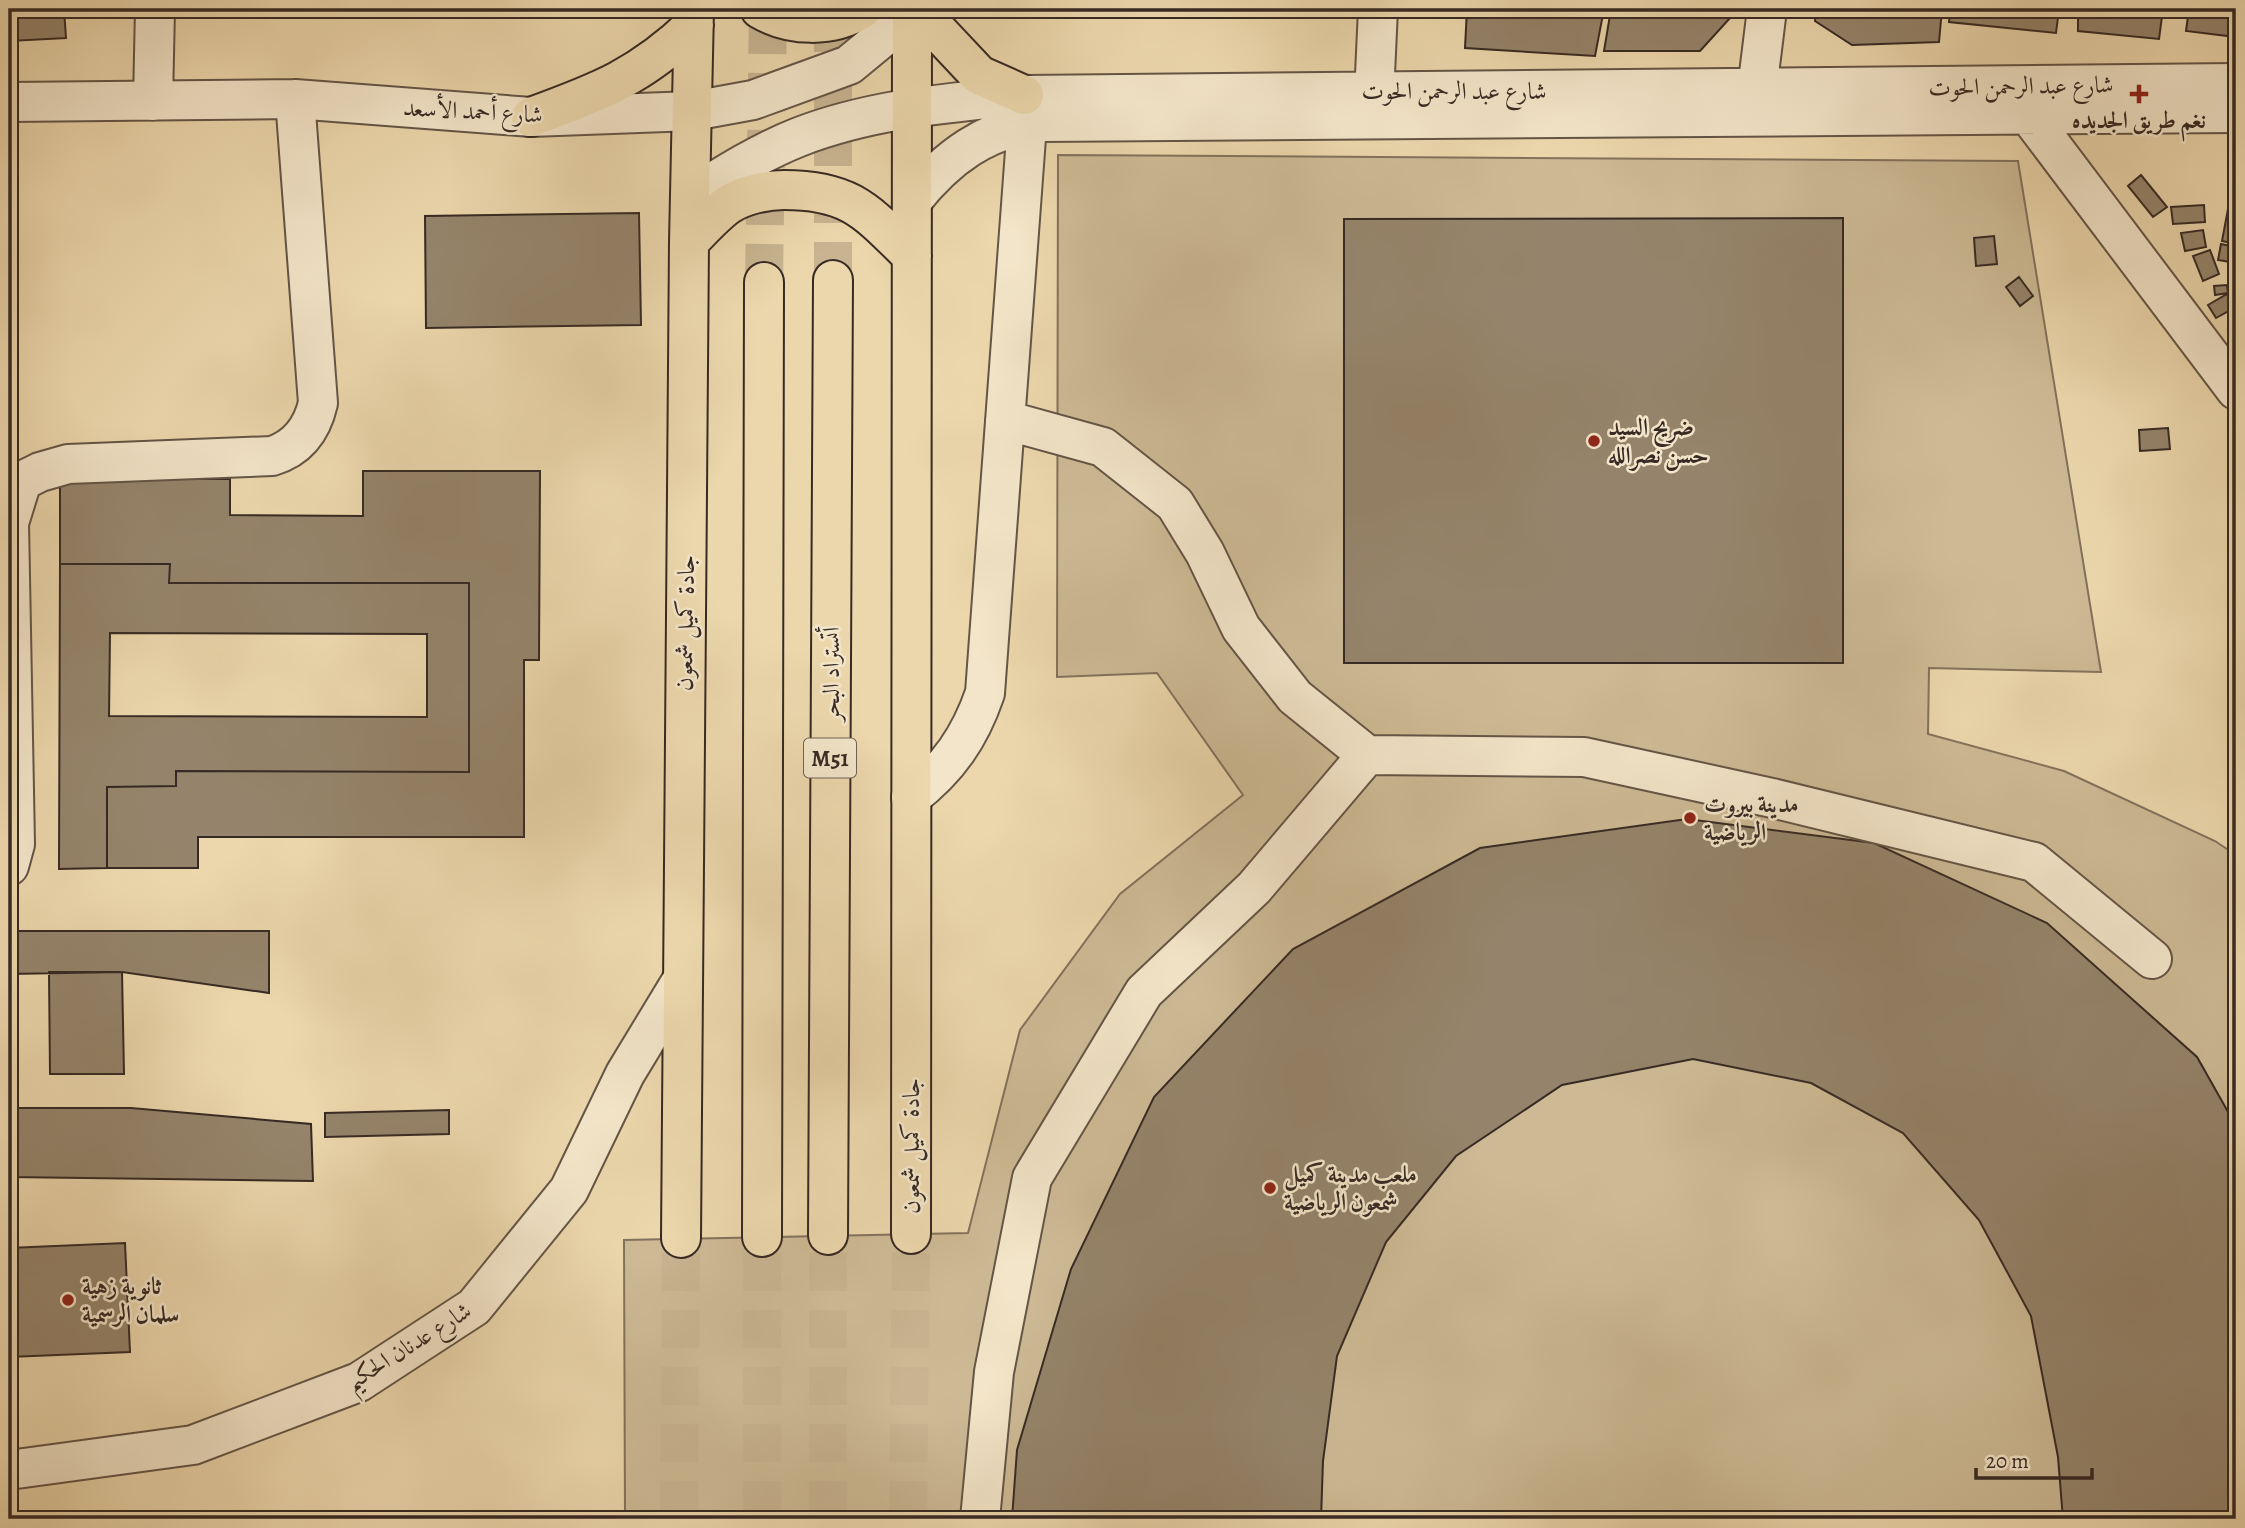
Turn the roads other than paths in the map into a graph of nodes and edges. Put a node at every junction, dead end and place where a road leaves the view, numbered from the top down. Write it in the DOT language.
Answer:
graph roads {
  1 [pos="155,9"];
  2 [pos="760,9"];
  3 [pos="862,9"];
  4 [pos="912,9"];
  5 [pos="1378,9"];
  6 [pos="1767,9"];
  7 [pos="694,17"];
  8 [pos="2236,83"];
  9 [pos="1757,90"];
  10 [pos="295,99"];
  11 [pos="2017,100"];
  12 [pos="153,101"];
  13 [pos="9,102"];
  14 [pos="1374,106"];
  15 [pos="914,107"];
  16 [pos="1026,109"];
  17 [pos="693,111"];
  18 [pos="2236,113"];
  19 [pos="531,117"];
  20 [pos="691,196"];
  21 [pos="912,201"];
  22 [pos="688,242"];
  23 [pos="912,256"];
  24 [pos="833,280"];
  25 [pos="764,282"];
  26 [pos="2236,390"];
  27 [pos="1005,420"];
  28 [pos="1367,755"];
  29 [pos="911,797"];
  30 [pos="9,866"];
  31 [pos="2152,959"];
  32 [pos="682,980"];
  33 [pos="911,1234"];
  34 [pos="828,1236"];
  35 [pos="762,1237"];
  36 [pos="681,1238"];
  37 [pos="9,1470"];
  38 [pos="980,1519"];
  1 -- 12 [label="street"];
  2 -- 3 [label="main road"];
  4 -- 15 [label="main road, جادة كميل شمعون"];
  4 -- 16 [label="main road"];
  4 -- 17 [label="street, شارع أحمد الأسعد"];
  5 -- 14 [label="street"];
  6 -- 9 [label="street"];
  7 -- 17 [label="main road, جادة كميل شمعون"];
  7 -- 19 [label="main road"];
  8 -- 11 [label="street, شارع عبد الرحمن الحوت"];
  9 -- 11 [label="street, شارع عبد الرحمن الحوت"];
  9 -- 14 [label="street, شارع عبد الرحمن الحوت"];
  10 -- 12 [label="street, شارع أحمد الأسعد"];
  10 -- 19 [label="street, شارع أحمد الأسعد"];
  10 -- 30 [label="street"];
  11 -- 14 [label="street, شارع عبد الرحمن الحوت"];
  11 -- 18 [label="street, شارع عبد الرحمن الحوت"];
  11 -- 26 [label="street"];
  12 -- 13 [label="street, شارع أحمد الأسعد"];
  14 -- 16 [label="street, شارع عبد الرحمن الحوت"];
  15 -- 16 [label="street, شارع عبد الرحمن الحوت"];
  15 -- 20 [label="street, شارع عبد الرحمن الحوت"];
  15 -- 21 [label="main road, جادة كميل شمعون"];
  16 -- 21 [label="street, شارع عبد الرحمن الحوت"];
  16 -- 27 [label="street"];
  17 -- 19 [label="street, شارع أحمد الأسعد"];
  17 -- 20 [label="main road, جادة كميل شمعون"];
  20 -- 22 [label="main road, جادة كميل شمعون"];
  21 -- 23 [label="main road, جادة كميل شمعون"];
  22 -- 23 [label="main road"];
  22 -- 32 [label="main road, جادة كميل شمعون"];
  23 -- 29 [label="main road, جادة كميل شمعون"];
  24 -- 34 [label="main road, أتستراد البحر / M51"];
  25 -- 35 [label="main road"];
  27 -- 28 [label="street"];
  27 -- 29 [label="street"];
  28 -- 31 [label="street"];
  28 -- 38 [label="street"];
  29 -- 33 [label="main road, جادة كميل شمعون"];
  32 -- 36 [label="main road, جادة كميل شمعون"];
  32 -- 37 [label="street, شارع عدنان الحكيم"];
}
